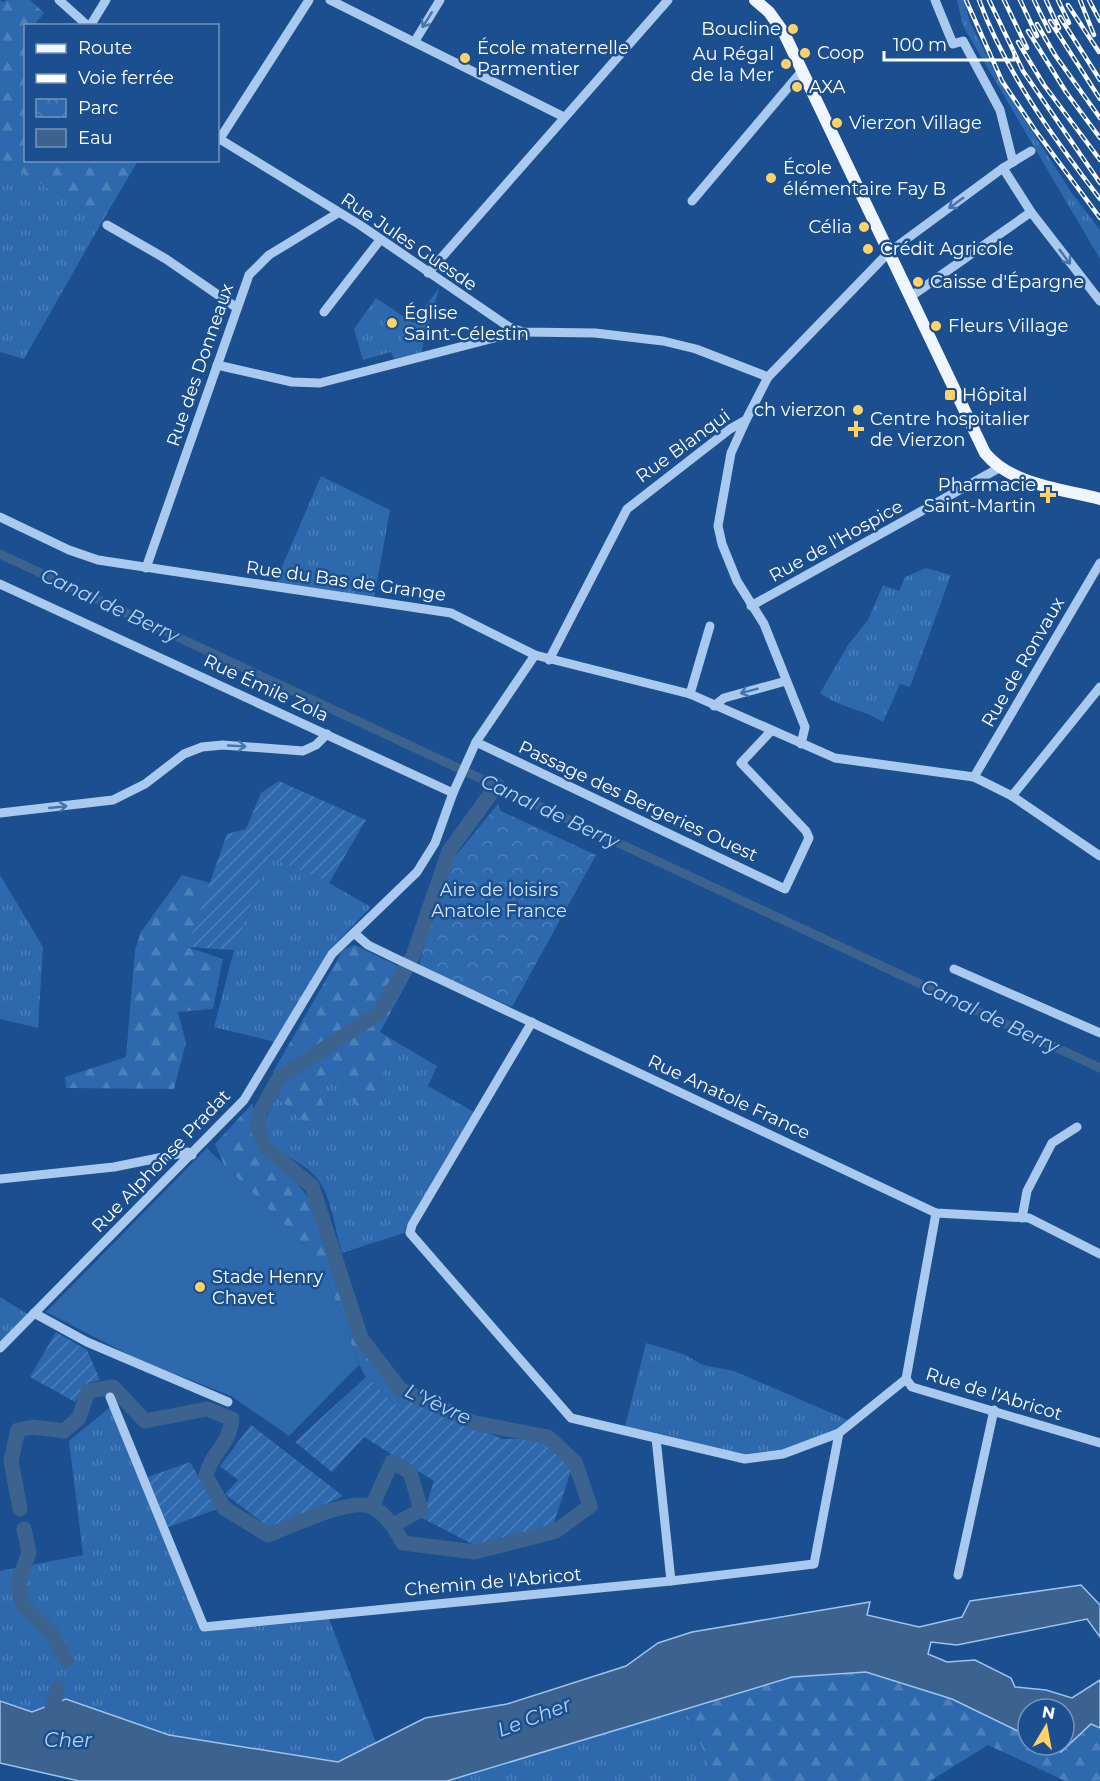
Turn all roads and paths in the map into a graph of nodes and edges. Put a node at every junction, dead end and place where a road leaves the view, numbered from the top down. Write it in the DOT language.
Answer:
graph roads {
  1 [pos="59,0"];
  2 [pos="106,0"];
  3 [pos="309,0"];
  4 [pos="330,0"];
  5 [pos="440,0"];
  6 [pos="668,0"];
  7 [pos="755,0"];
  8 [pos="936,0"];
  9 [pos="87,24"];
  10 [pos="90,24"];
  11 [pos="415,40"];
  12 [pos="802,71"];
  13 [pos="564,117"];
  14 [pos="219,137"];
  15 [pos="219,140"];
  16 [pos="1031,151"];
  17 [pos="1013,162"];
  18 [pos="1004,168"];
  19 [pos="692,201"];
  20 [pos="1031,212"];
  21 [pos="338,213"];
  22 [pos="107,225"];
  23 [pos="380,240"];
  24 [pos="889,252"];
  25 [pos="428,273"];
  26 [pos="910,297"];
  27 [pos="1100,301"];
  28 [pos="237,308"];
  29 [pos="324,312"];
  30 [pos="509,327"];
  31 [pos="217,365"];
  32 [pos="768,377"];
  33 [pos="746,420"];
  34 [pos="999,468"];
  35 [pos="1100,499"];
  36 [pos="0,517"];
  37 [pos="1100,563"];
  38 [pos="146,568"];
  39 [pos="0,584"];
  40 [pos="751,606"];
  41 [pos="710,626"];
  42 [pos="535,655"];
  43 [pos="549,660"];
  44 [pos="786,681"];
  45 [pos="1100,687"];
  46 [pos="690,694"];
  47 [pos="714,706"];
  48 [pos="771,731"];
  49 [pos="327,734"];
  50 [pos="476,742"];
  51 [pos="801,744"];
  52 [pos="974,777"];
  53 [pos="453,793"];
  54 [pos="1012,796"];
  55 [pos="0,813"];
  56 [pos="1100,856"];
  57 [pos="354,933"];
  58 [pos="954,969"];
  59 [pos="532,1022"];
  60 [pos="1100,1033"];
  61 [pos="1077,1127"];
  62 [pos="192,1155"];
  63 [pos="0,1179"];
  64 [pos="936,1213"];
  65 [pos="1022,1218"];
  66 [pos="1100,1254"];
  67 [pos="34,1313"];
  68 [pos="0,1348"];
  69 [pos="906,1379"];
  70 [pos="110,1397"];
  71 [pos="228,1402"];
  72 [pos="993,1410"];
  73 [pos="839,1433"];
  74 [pos="656,1438"];
  75 [pos="1100,1443"];
  76 [pos="958,1575"];
  77 [pos="671,1581"];
  1 -- 9 [label="street"];
  2 -- 10 [label="street"];
  3 -- 14 [label="street"];
  4 -- 11 [label="street"];
  5 -- 11 [label="street, one-way"];
  6 -- 13 [label="street"];
  7 -- 12 [label="main road"];
  8 -- 17 [label="street"];
  11 -- 13 [label="street"];
  12 -- 19 [label="street"];
  12 -- 24 [label="main road"];
  13 -- 25 [label="street"];
  15 -- 21 [label="street, Rue Jules Guesde"];
  16 -- 17 [label="street, Rue Blanqui"];
  17 -- 18 [label="street, Rue Blanqui"];
  18 -- 20 [label="street"];
  18 -- 24 [label="street, Rue Blanqui, one-way"];
  20 -- 26 [label="street"];
  20 -- 27 [label="street, one-way"];
  21 -- 23 [label="street, Rue Jules Guesde"];
  21 -- 28 [label="street, Rue des Donneaux"];
  22 -- 28 [label="street"];
  23 -- 25 [label="street, Rue Jules Guesde"];
  23 -- 29 [label="street"];
  24 -- 26 [label="main road"];
  24 -- 32 [label="street, Rue Blanqui"];
  25 -- 30 [label="street, Rue Jules Guesde"];
  26 -- 34 [label="main road"];
  28 -- 31 [label="street, Rue des Donneaux"];
  30 -- 31 [label="street"];
  30 -- 32 [label="street, Rue Jules Guesde"];
  31 -- 38 [label="street, Rue des Donneaux"];
  32 -- 33 [label="street, Rue Blanqui"];
  33 -- 40 [label="street"];
  33 -- 43 [label="street, Rue Blanqui"];
  34 -- 35 [label="main road"];
  34 -- 40 [label="street, Rue de l'Hospice"];
  36 -- 38 [label="street, Rue du Bas de Grange"];
  37 -- 52 [label="street, Rue de Ronvaux"];
  38 -- 42 [label="street, Rue du Bas de Grange"];
  39 -- 49 [label="street, Rue Émile Zola"];
  40 -- 44 [label="street"];
  41 -- 46 [label="street"];
  42 -- 43 [label="street, Rue du Bas de Grange"];
  42 -- 50 [label="street, Rue Alphonse Pradat"];
  43 -- 46 [label="street, Rue du Bas de Grange"];
  44 -- 47 [label="street, one-way"];
  44 -- 51 [label="street"];
  45 -- 54 [label="street"];
  46 -- 47 [label="street, Rue du Bas de Grange"];
  47 -- 48 [label="street, Rue du Bas de Grange"];
  48 -- 50 [label="street, Passage des Bergeries Ouest"];
  48 -- 51 [label="street, Rue du Bas de Grange"];
  49 -- 53 [label="street, Rue Émile Zola"];
  55 -- 49 [label="street, one-way"];
  50 -- 53 [label="street, Rue Alphonse Pradat"];
  51 -- 52 [label="street, Rue du Bas de Grange"];
  52 -- 54 [label="street, Rue du Bas de Grange"];
  53 -- 57 [label="street, Rue Alphonse Pradat"];
  54 -- 56 [label="street, Rue du Bas de Grange"];
  57 -- 59 [label="street, Rue Anatole France"];
  57 -- 62 [label="street, Rue Alphonse Pradat"];
  58 -- 60 [label="street"];
  59 -- 64 [label="street, Rue Anatole France"];
  59 -- 74 [label="street"];
  61 -- 65 [label="street"];
  62 -- 63 [label="street"];
  62 -- 67 [label="street, Rue Alphonse Pradat"];
  64 -- 65 [label="street, Rue Anatole France"];
  64 -- 69 [label="street, Rue de l'Abricot"];
  65 -- 66 [label="street, Rue Anatole France"];
  67 -- 68 [label="street, Rue Alphonse Pradat"];
  67 -- 71 [label="street"];
  69 -- 72 [label="street, Rue de l'Abricot"];
  69 -- 73 [label="street"];
  70 -- 77 [label="street, Chemin de l'Abricot"];
  72 -- 75 [label="street, Rue de l'Abricot"];
  72 -- 76 [label="street"];
  73 -- 74 [label="street"];
  73 -- 77 [label="street, Chemin de l'Abricot"];
  74 -- 77 [label="street"];
}
